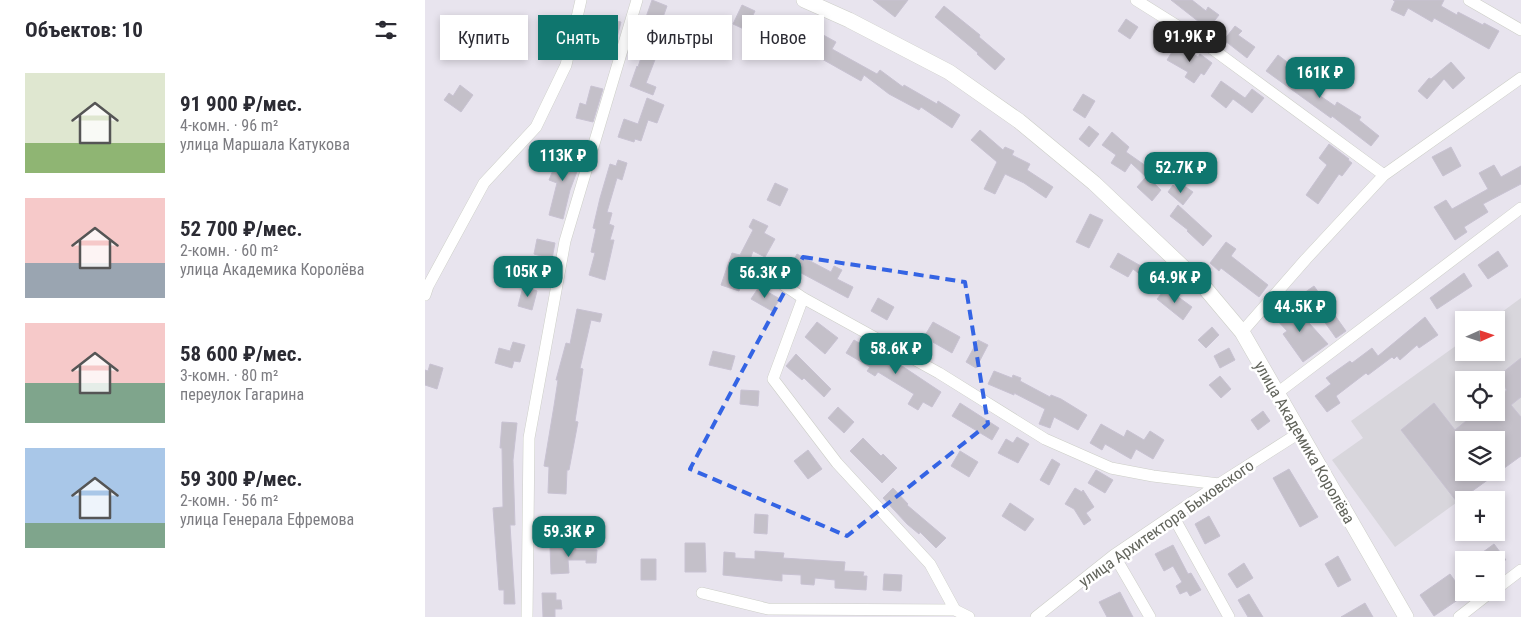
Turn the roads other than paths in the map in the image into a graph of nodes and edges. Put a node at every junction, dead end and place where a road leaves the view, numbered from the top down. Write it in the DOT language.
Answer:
graph roads {
  1 [pos="581,0"];
  2 [pos="637,0"];
  3 [pos="804,0"];
  4 [pos="1136,0"];
  5 [pos="1469,0"];
  6 [pos="1521,30"];
  7 [pos="1521,78"];
  8 [pos="1384,175"];
  9 [pos="1521,208"];
  10 [pos="772,277"];
  11 [pos="426,288"];
  12 [pos="803,298"];
  13 [pos="1242,332"];
  14 [pos="1276,394"];
  15 [pos="1299,433"];
  16 [pos="1219,484"];
  17 [pos="1173,516"];
  18 [pos="1114,555"];
  19 [pos="1521,570"];
  20 [pos="1505,582"];
  21 [pos="702,593"];
  22 [pos="1479,601"];
  23 [pos="955,610"];
  24 [pos="527,617"];
  25 [pos="969,617"];
  26 [pos="1035,617"];
  27 [pos="1150,617"];
  28 [pos="1229,617"];
  29 [pos="1406,617"];
  30 [pos="1459,617"];
  1 -- 11 [label="street"];
  2 -- 24 [label="street"];
  3 -- 13 [label="street, улица Академика Королёва"];
  4 -- 8 [label="street"];
  5 -- 6 [label="street"];
  7 -- 8 [label="street"];
  8 -- 13 [label="street"];
  9 -- 14 [label="street"];
  10 -- 12 [label="street"];
  12 -- 16 [label="street"];
  12 -- 23 [label="street"];
  13 -- 14 [label="street, улица Академика Королёва"];
  14 -- 15 [label="street, улица Академика Королёва"];
  15 -- 16 [label="street, улица Архитектора Быховского"];
  15 -- 29 [label="street, улица Академика Королёва"];
  16 -- 17 [label="street, улица Архитектора Быховского"];
  17 -- 18 [label="street, улица Архитектора Быховского"];
  17 -- 28 [label="street"];
  18 -- 26 [label="street, улица Архитектора Быховского"];
  18 -- 27 [label="street"];
  19 -- 20 [label="street"];
  21 -- 23 [label="street"];
  22 -- 30 [label="street"];
  23 -- 25 [label="street"];
}
